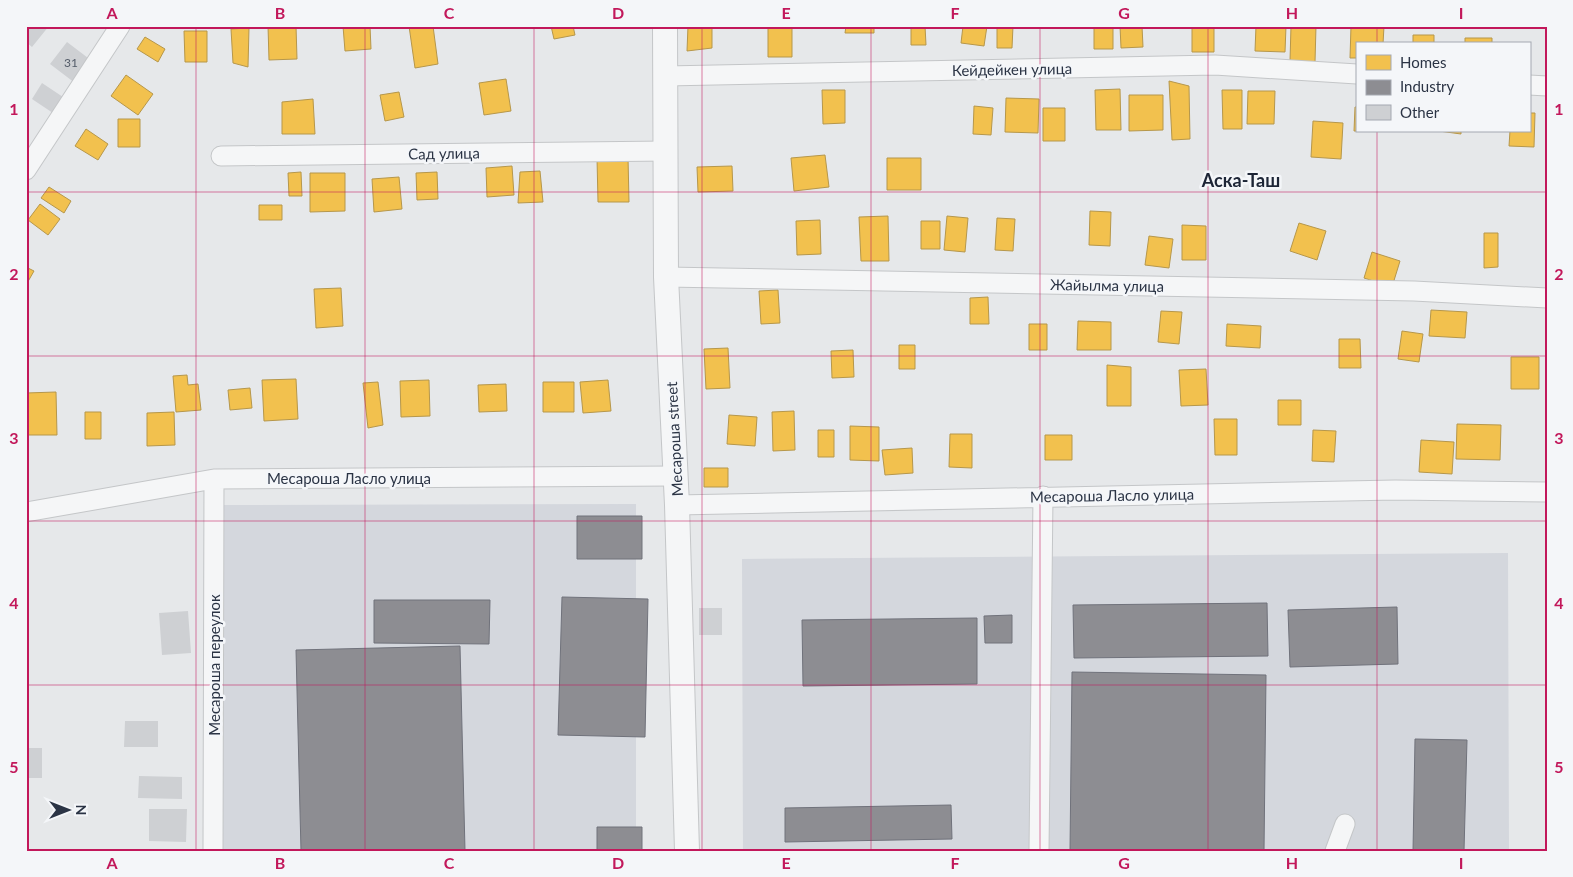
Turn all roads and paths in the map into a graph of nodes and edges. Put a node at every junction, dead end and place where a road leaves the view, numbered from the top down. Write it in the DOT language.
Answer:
graph roads {
  1 [pos="120,26"];
  2 [pos="665,26"];
  3 [pos="1356,74"];
  4 [pos="666,76"];
  5 [pos="1530,85"];
  6 [pos="1547,86"];
  7 [pos="667,150"];
  8 [pos="221,156"];
  9 [pos="26,170"];
  10 [pos="666,277"];
  11 [pos="1547,298"];
  12 [pos="675,476"];
  13 [pos="214,479"];
  14 [pos="1547,492"];
  15 [pos="1043,496"];
  16 [pos="676,505"];
  17 [pos="26,512"];
  18 [pos="1345,824"];
  19 [pos="213,851"];
  20 [pos="687,851"];
  21 [pos="1038,851"];
  22 [pos="1335,851"];
  1 -- 9 [label="street"];
  2 -- 4 [label="street, Месароша street"];
  3 -- 4 [label="street, Кейдейкен улица"];
  4 -- 7 [label="street, Месароша street"];
  5 -- 6 [label="street"];
  7 -- 8 [label="street, Сад улица"];
  7 -- 10 [label="street, Месароша street"];
  10 -- 11 [label="street, Жайылма улица"];
  10 -- 12 [label="street, Месароша street"];
  12 -- 13 [label="street, Месароша Ласло улица"];
  12 -- 16 [label="street, Месароша street"];
  13 -- 17 [label="street, Месароша Ласло улица"];
  13 -- 19 [label="street, Месароша переулок"];
  14 -- 15 [label="street, Месароша Ласло улица"];
  15 -- 16 [label="street, Месароша Ласло улица"];
  15 -- 21 [label="street"];
  16 -- 20 [label="street, Месароша street"];
  18 -- 22 [label="street"];
}
